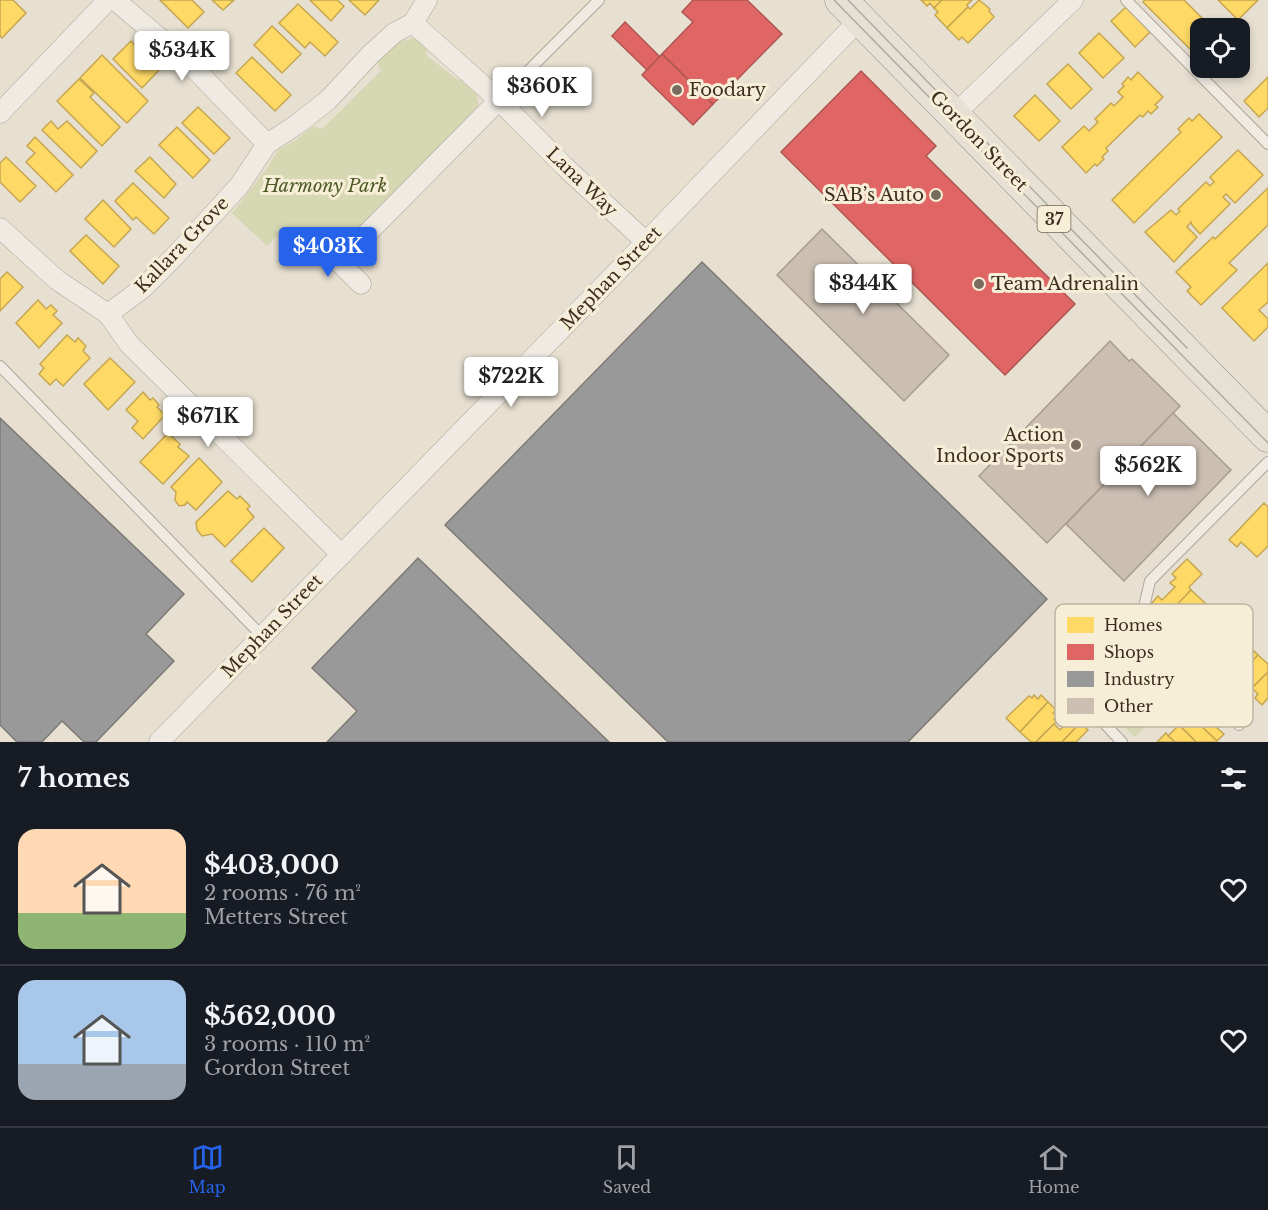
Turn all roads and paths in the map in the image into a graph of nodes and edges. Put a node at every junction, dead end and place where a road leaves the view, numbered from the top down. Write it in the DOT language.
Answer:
graph roads {
  1 [pos="108,0"];
  2 [pos="115,0"];
  3 [pos="427,0"];
  4 [pos="599,0"];
  5 [pos="1073,0"];
  6 [pos="1126,0"];
  7 [pos="850,9"];
  8 [pos="412,23"];
  9 [pos="499,100"];
  10 [pos="0,113"];
  11 [pos="954,115"];
  12 [pos="267,144"];
  13 [pos="1268,144"];
  14 [pos="0,228"];
  15 [pos="646,242"];
  16 [pos="313,249"];
  17 [pos="339,262"];
  18 [pos="361,284"];
  19 [pos="108,314"];
  20 [pos="0,366"];
  21 [pos="1268,436"];
  22 [pos="1268,462"];
  23 [pos="342,555"];
  24 [pos="1144,604"];
  25 [pos="262,636"];
  26 [pos="1107,727"];
  27 [pos="159,742"];
  28 [pos="1122,742"];
  1 -- 10 [label="street"];
  2 -- 12 [label="street"];
  3 -- 8 [label="street, Kallara Grove"];
  4 -- 9 [label="lane"];
  5 -- 11 [label="street"];
  6 -- 13 [label="lane"];
  7 -- 11 [label="main road, Gordon Street / 37"];
  7 -- 15 [label="street, Mephan Street"];
  8 -- 9 [label="street, Lana Way"];
  8 -- 12 [label="street, Kallara Grove"];
  9 -- 15 [label="street, Lana Way"];
  9 -- 17 [label="street"];
  11 -- 21 [label="main road, Gordon Street / 37"];
  12 -- 19 [label="street, Kallara Grove"];
  14 -- 19 [label="street"];
  15 -- 23 [label="street, Mephan Street"];
  16 -- 17 [label="street"];
  17 -- 18 [label="street"];
  19 -- 23 [label="street"];
  20 -- 25 [label="lane"];
  22 -- 24 [label="lane"];
  23 -- 25 [label="street, Mephan Street"];
  25 -- 27 [label="street, Mephan Street"];
  26 -- 28 [label="lane"];
}
